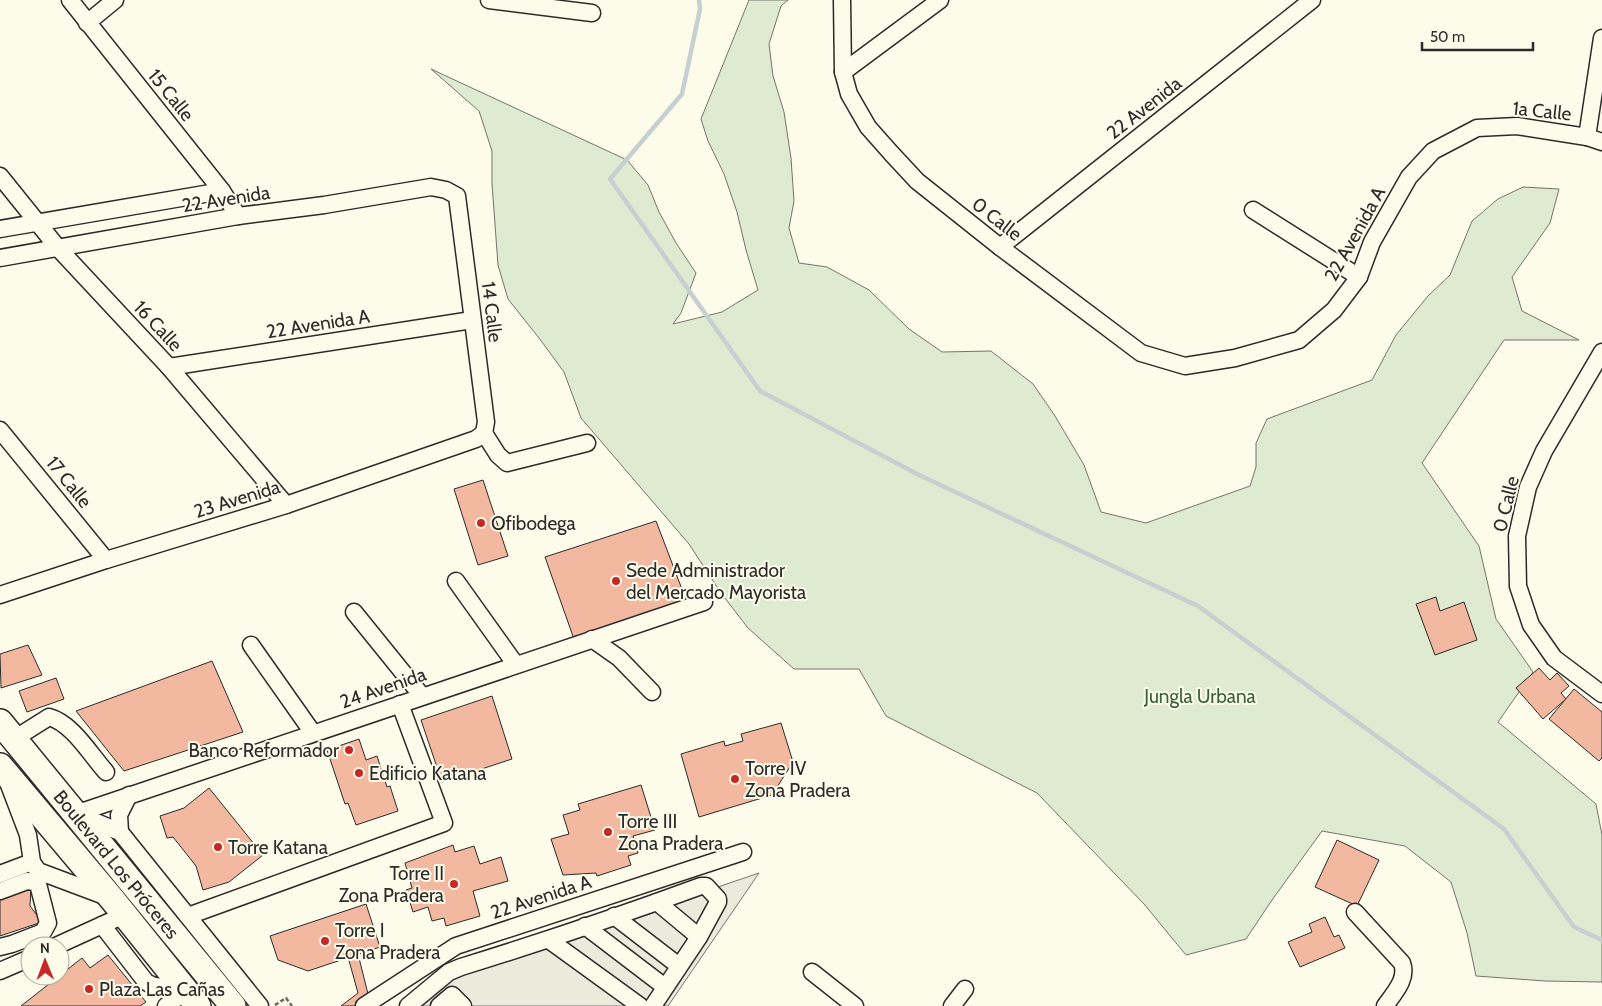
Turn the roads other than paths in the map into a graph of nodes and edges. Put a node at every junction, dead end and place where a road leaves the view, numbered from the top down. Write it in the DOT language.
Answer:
graph roads {
  1 [pos="70,0"];
  2 [pos="115,0"];
  3 [pos="489,0"];
  4 [pos="842,0"];
  5 [pos="940,0"];
  6 [pos="1312,0"];
  7 [pos="592,13"];
  8 [pos="87,23"];
  9 [pos="1602,38"];
  10 [pos="843,72"];
  11 [pos="1477,128"];
  12 [pos="1595,139"];
  13 [pos="0,176"];
  14 [pos="222,191"];
  15 [pos="457,196"];
  16 [pos="1253,210"];
  17 [pos="238,216"];
  18 [pos="37,223"];
  19 [pos="0,229"];
  20 [pos="1000,247"];
  21 [pos="58,248"];
  22 [pos="0,258"];
  23 [pos="1358,277"];
  24 [pos="472,320"];
  25 [pos="1602,352"];
  26 [pos="1235,358"];
  27 [pos="169,367"];
  28 [pos="0,430"];
  29 [pos="484,433"];
  30 [pos="587,443"];
  31 [pos="286,505"];
  32 [pos="106,560"];
  33 [pos="456,580"];
  34 [pos="0,595"];
  35 [pos="704,602"];
  36 [pos="354,612"];
  37 [pos="592,639"];
  38 [pos="251,644"];
  39 [pos="516,665"];
  40 [pos="652,692"];
  41 [pos="1602,694"];
  42 [pos="422,696"];
  43 [pos="400,704"];
  44 [pos="7,730"];
  45 [pos="313,733"];
  46 [pos="2,769"];
  47 [pos="106,772"];
  48 [pos="129,795"];
  49 [pos="74,814"];
  50 [pos="120,832"];
  51 [pos="743,852"];
  52 [pos="26,870"];
  53 [pos="0,874"];
  54 [pos="0,891"];
  55 [pos="657,902"];
  56 [pos="1355,912"];
  57 [pos="112,913"];
  58 [pos="188,916"];
  59 [pos="614,916"];
  60 [pos="585,926"];
  61 [pos="699,937"];
  62 [pos="70,938"];
  63 [pos="549,940"];
  64 [pos="0,947"];
  65 [pos="20,962"];
  66 [pos="679,966"];
  67 [pos="0,971"];
  68 [pos="812,972"];
  69 [pos="665,987"];
  70 [pos="965,989"];
  71 [pos="187,993"];
  72 [pos="166,1006"];
  73 [pos="233,1006"];
  74 [pos="260,1006"];
  75 [pos="364,1006"];
  76 [pos="408,1006"];
  77 [pos="439,1006"];
  78 [pos="463,1006"];
  79 [pos="640,1006"];
  80 [pos="653,1006"];
  81 [pos="855,1006"];
  82 [pos="952,1006"];
  83 [pos="1385,1006"];
  1 -- 8 [label="street, 15 Calle"];
  2 -- 8 [label="street"];
  3 -- 7 [label="street"];
  4 -- 10 [label="street, 0 Calle"];
  5 -- 10 [label="street"];
  6 -- 20 [label="street, 22 Avenida"];
  8 -- 14 [label="street, 15 Calle"];
  9 -- 12 [label="street"];
  10 -- 20 [label="street, 0 Calle"];
  11 -- 12 [label="street, 1a Calle"];
  11 -- 23 [label="street, 22 Avenida A"];
  13 -- 18 [label="street, 16 Calle"];
  14 -- 17 [label="street, 15 Calle"];
  14 -- 18 [label="street, 22 Avenida"];
  15 -- 17 [label="street, 22 Avenida"];
  15 -- 24 [label="street, 14 Calle"];
  16 -- 23 [label="street"];
  17 -- 21 [label="street, 22 Avenida"];
  18 -- 19 [label="street, 22 Avenida"];
  18 -- 21 [label="street, 16 Calle"];
  20 -- 26 [label="street, 0 Calle"];
  21 -- 22 [label="street, 22 Avenida"];
  21 -- 27 [label="street, 16 Calle"];
  23 -- 26 [label="street, 22 Avenida A"];
  24 -- 27 [label="street, 22 Avenida A"];
  24 -- 29 [label="street, 14 Calle"];
  25 -- 41 [label="street, 0 Calle"];
  27 -- 31 [label="street, 16 Calle"];
  28 -- 32 [label="street, 17 Calle"];
  29 -- 30 [label="street"];
  29 -- 31 [label="street, 23 Avenida"];
  31 -- 32 [label="street, 23 Avenida"];
  32 -- 34 [label="street, 23 Avenida"];
  33 -- 39 [label="street"];
  35 -- 37 [label="street, 24 Avenida"];
  36 -- 42 [label="street"];
  37 -- 39 [label="street, 24 Avenida"];
  37 -- 40 [label="street"];
  38 -- 45 [label="street"];
  39 -- 42 [label="street, 24 Avenida"];
  42 -- 43 [label="street, 24 Avenida"];
  43 -- 45 [label="street, 24 Avenida"];
  43 -- 58 [label="street"];
  44 -- 47 [label="street"];
  44 -- 49 [label="highway, Boulevard Los Próceres"];
  45 -- 48 [label="street, 24 Avenida"];
  46 -- 52 [label="street"];
  46 -- 57 [label="highway, Boulevard Los Próceres"];
  48 -- 49 [label="street, 24 Avenida"];
  48 -- 50 [label="street"];
  49 -- 50 [label="street"];
  49 -- 73 [label="highway, Boulevard Los Próceres"];
  50 -- 58 [label="street"];
  51 -- 75 [label="street, 22 Avenida A"];
  52 -- 53 [label="street"];
  52 -- 54 [label="street"];
  52 -- 57 [label="street"];
  52 -- 64 [label="street"];
  55 -- 59 [label="street"];
  55 -- 61 [label="street"];
  55 -- 61 [label="street"];
  56 -- 83 [label="street"];
  57 -- 62 [label="street"];
  57 -- 71 [label="highway, Boulevard Los Próceres"];
  58 -- 74 [label="street"];
  59 -- 60 [label="street"];
  59 -- 66 [label="street"];
  60 -- 63 [label="street"];
  60 -- 69 [label="street"];
  61 -- 66 [label="street"];
  63 -- 76 [label="street"];
  63 -- 79 [label="street"];
  65 -- 67 [label="street"];
  66 -- 69 [label="street"];
  68 -- 81 [label="street"];
  69 -- 80 [label="street"];
  70 -- 82 [label="street"];
  71 -- 72 [label="street"];
  77 -- 78 [label="street"];
}
